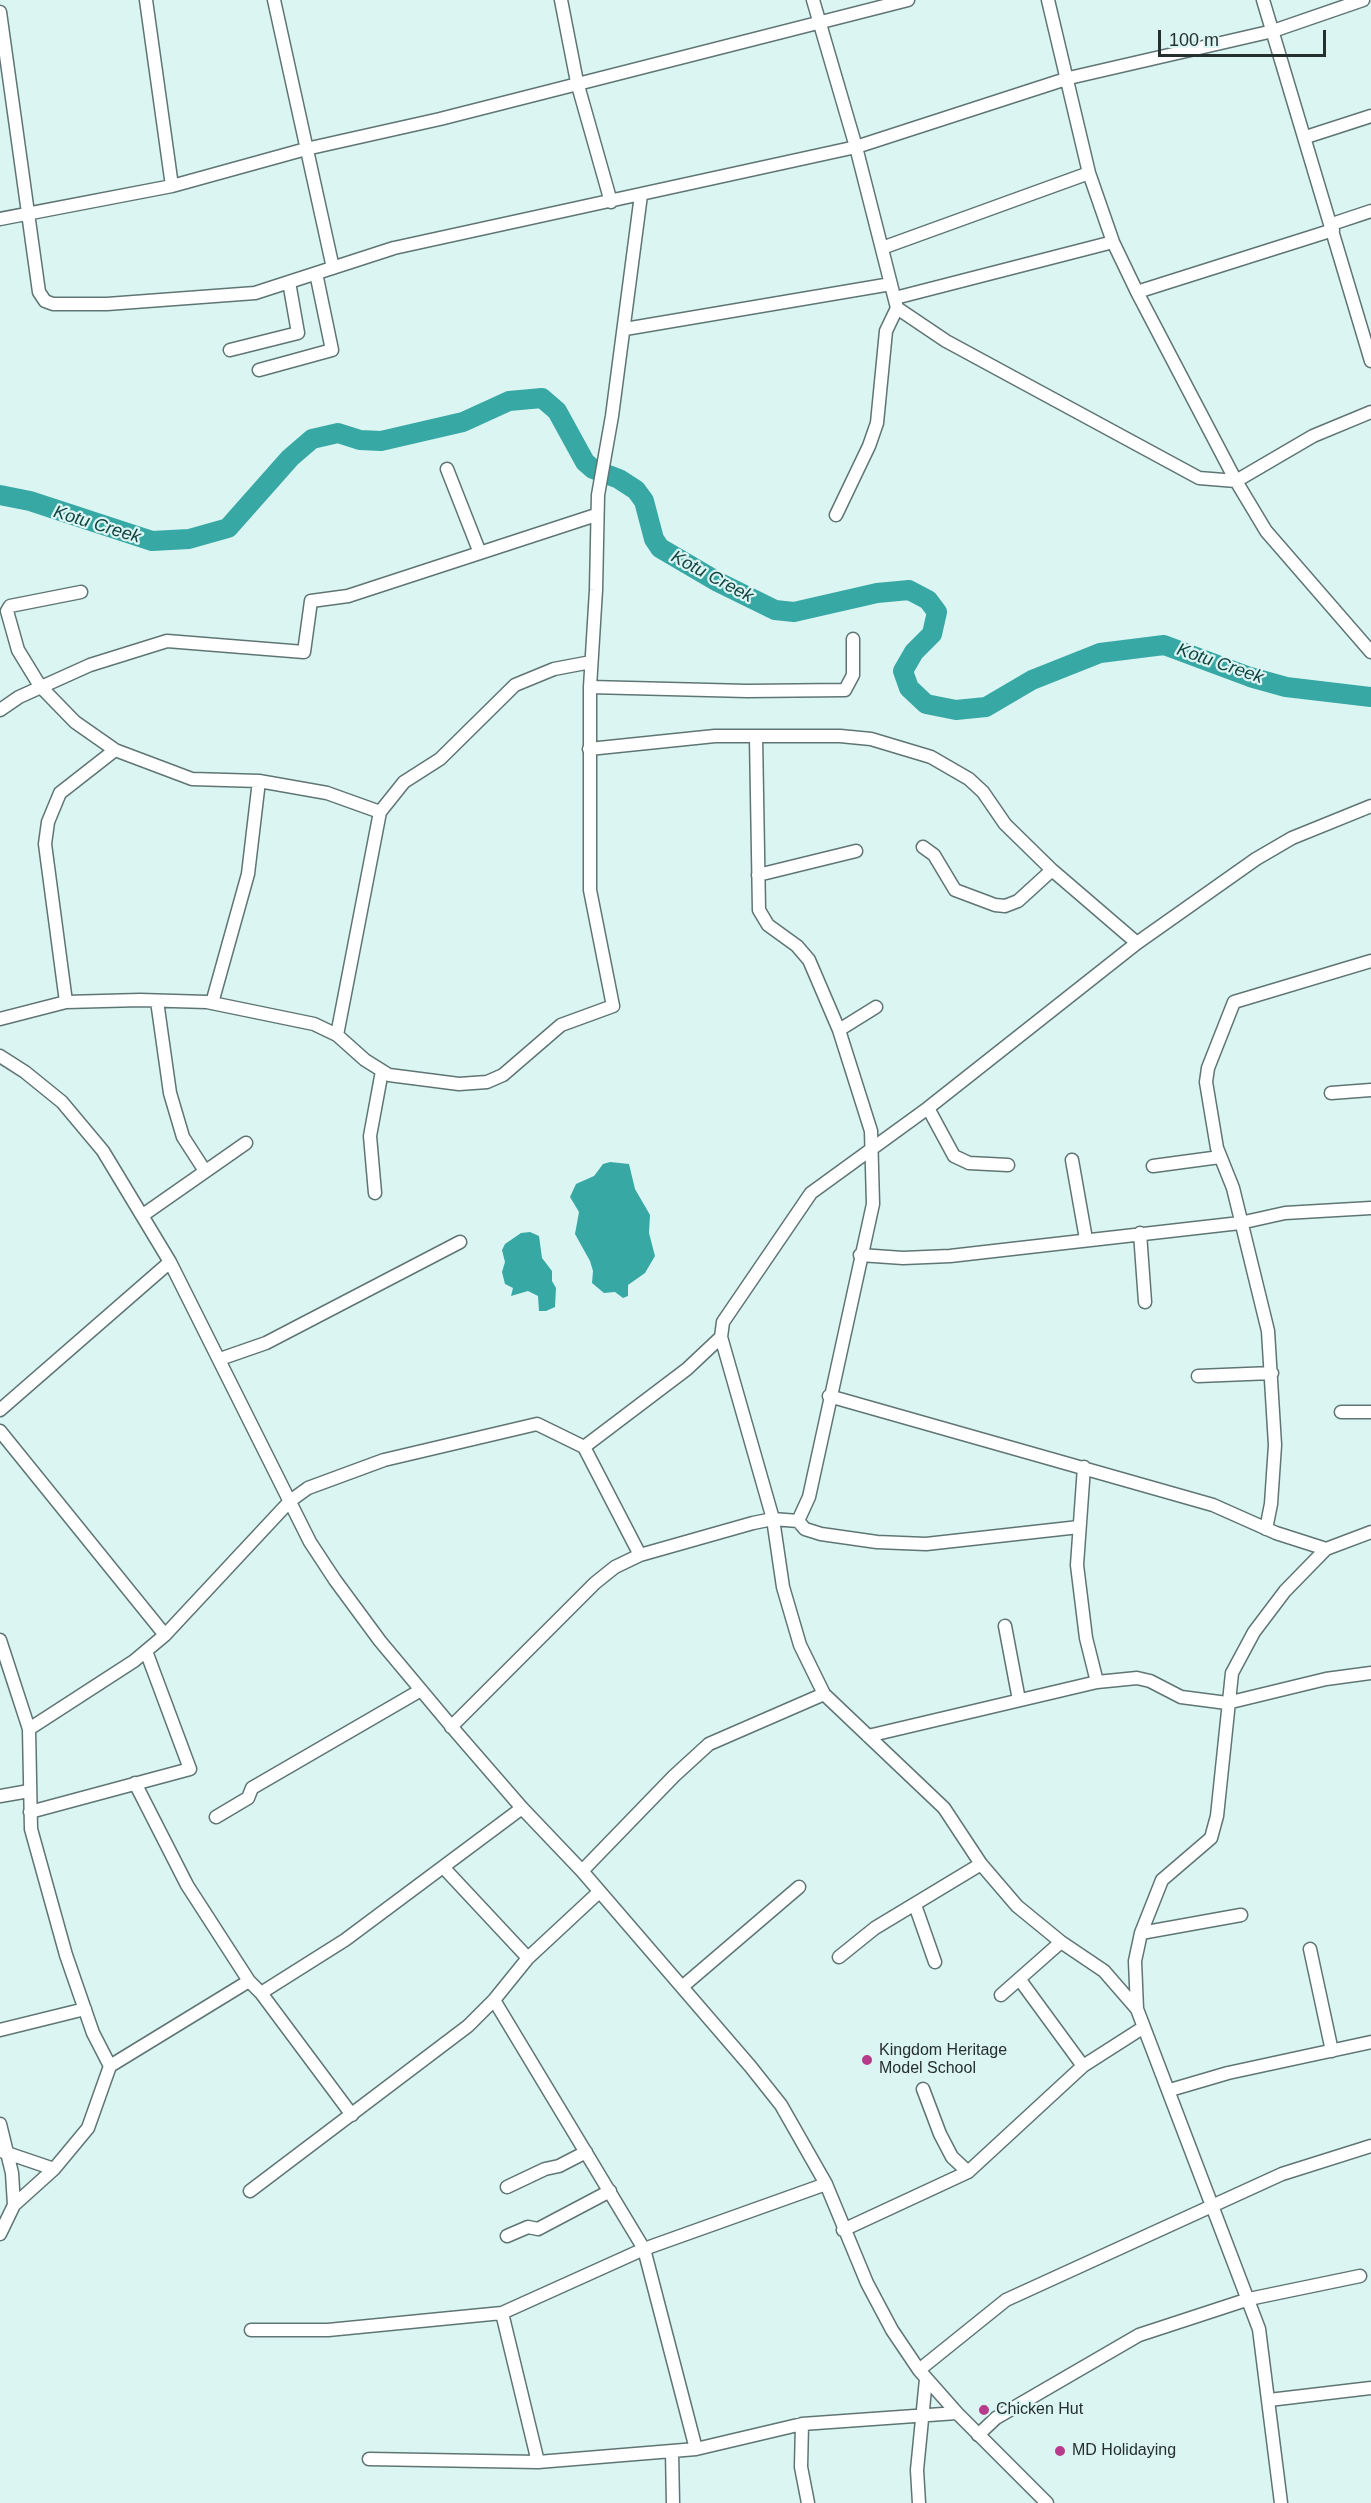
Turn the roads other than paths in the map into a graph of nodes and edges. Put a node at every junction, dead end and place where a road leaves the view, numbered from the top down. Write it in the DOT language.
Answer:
graph roads {
  1 [pos="146,0"];
  2 [pos="274,0"];
  3 [pos="561,0"];
  4 [pos="813,0"];
  5 [pos="908,0"];
  6 [pos="1048,0"];
  7 [pos="1263,0"];
  8 [pos="1363,0"];
  9 [pos="0,12"];
  10 [pos="819,25"];
  11 [pos="1273,31"];
  12 [pos="1069,78"];
  13 [pos="577,82"];
  14 [pos="5,90"];
  15 [pos="1371,116"];
  16 [pos="1306,137"];
  17 [pos="856,147"];
  18 [pos="306,149"];
  19 [pos="1089,173"];
  20 [pos="172,186"];
  21 [pos="641,195"];
  22 [pos="611,202"];
  23 [pos="1371,211"];
  24 [pos="27,214"];
  25 [pos="0,219"];
  26 [pos="1333,227"];
  27 [pos="1113,242"];
  28 [pos="882,248"];
  29 [pos="333,268"];
  30 [pos="316,273"];
  31 [pos="289,282"];
  32 [pos="891,284"];
  33 [pos="1137,292"];
  34 [pos="896,303"];
  35 [pos="625,329"];
  36 [pos="1367,336"];
  37 [pos="230,350"];
  38 [pos="1371,362"];
  39 [pos="259,370"];
  40 [pos="1371,412"];
  41 [pos="447,469"];
  42 [pos="1236,481"];
  43 [pos="596,515"];
  44 [pos="836,515"];
  45 [pos="480,553"];
  46 [pos="81,592"];
  47 [pos="853,639"];
  48 [pos="1371,652"];
  49 [pos="591,662"];
  50 [pos="40,686"];
  51 [pos="590,687"];
  52 [pos="0,710"];
  53 [pos="756,737"];
  54 [pos="589,749"];
  55 [pos="115,750"];
  56 [pos="259,781"];
  57 [pos="1371,806"];
  58 [pos="380,812"];
  59 [pos="923,847"];
  60 [pos="856,851"];
  61 [pos="1052,870"];
  62 [pos="758,875"];
  63 [pos="1137,943"];
  64 [pos="1371,961"];
  65 [pos="157,1001"];
  66 [pos="66,1002"];
  67 [pos="212,1003"];
  68 [pos="876,1007"];
  69 [pos="1,1017"];
  70 [pos="839,1030"];
  71 [pos="337,1035"];
  72 [pos="0,1056"];
  73 [pos="382,1071"];
  74 [pos="1371,1090"];
  75 [pos="1331,1093"];
  76 [pos="928,1108"];
  77 [pos="246,1143"];
  78 [pos="871,1149"];
  79 [pos="1220,1157"];
  80 [pos="1072,1160"];
  81 [pos="1008,1165"];
  82 [pos="1153,1167"];
  83 [pos="205,1171"];
  84 [pos="375,1193"];
  85 [pos="1371,1208"];
  86 [pos="143,1215"];
  87 [pos="1240,1223"];
  88 [pos="1140,1233"];
  89 [pos="1086,1239"];
  90 [pos="460,1242"];
  91 [pos="860,1256"];
  92 [pos="170,1262"];
  93 [pos="1145,1302"];
  94 [pos="721,1337"];
  95 [pos="220,1359"];
  96 [pos="1272,1373"];
  97 [pos="1198,1376"];
  98 [pos="830,1396"];
  99 [pos="0,1410"];
  100 [pos="1341,1412"];
  101 [pos="1371,1412"];
  102 [pos="0,1431"];
  103 [pos="584,1447"];
  104 [pos="1084,1467"];
  105 [pos="290,1501"];
  106 [pos="773,1519"];
  107 [pos="798,1521"];
  108 [pos="1078,1527"];
  109 [pos="1266,1529"];
  110 [pos="1371,1532"];
  111 [pos="1326,1549"];
  112 [pos="640,1555"];
  113 [pos="1005,1626"];
  114 [pos="165,1635"];
  115 [pos="0,1640"];
  116 [pos="146,1651"];
  117 [pos="1371,1673"];
  118 [pos="1097,1682"];
  119 [pos="421,1690"];
  120 [pos="824,1694"];
  121 [pos="1019,1700"];
  122 [pos="1227,1703"];
  123 [pos="451,1727"];
  124 [pos="29,1729"];
  125 [pos="868,1736"];
  126 [pos="135,1783"];
  127 [pos="29,1791"];
  128 [pos="0,1796"];
  129 [pos="522,1808"];
  130 [pos="30,1812"];
  131 [pos="216,1817"];
  132 [pos="981,1864"];
  133 [pos="443,1867"];
  134 [pos="582,1871"];
  135 [pos="799,1887"];
  136 [pos="599,1892"];
  137 [pos="915,1905"];
  138 [pos="1241,1915"];
  139 [pos="1141,1933"];
  140 [pos="1060,1942"];
  141 [pos="1310,1949"];
  142 [pos="528,1958"];
  143 [pos="839,1958"];
  144 [pos="935,1962"];
  145 [pos="1020,1980"];
  146 [pos="249,1982"];
  147 [pos="682,1987"];
  148 [pos="261,1993"];
  149 [pos="1001,1995"];
  150 [pos="494,2000"];
  151 [pos="85,2008"];
  152 [pos="1137,2009"];
  153 [pos="1144,2027"];
  154 [pos="0,2030"];
  155 [pos="1371,2042"];
  156 [pos="1332,2051"];
  157 [pos="110,2066"];
  158 [pos="1083,2066"];
  159 [pos="923,2089"];
  160 [pos="1170,2090"];
  161 [pos="352,2115"];
  162 [pos="0,2124"];
  163 [pos="1371,2146"];
  164 [pos="3,2152"];
  165 [pos="586,2152"];
  166 [pos="54,2169"];
  167 [pos="968,2172"];
  168 [pos="826,2184"];
  169 [pos="507,2187"];
  170 [pos="250,2191"];
  171 [pos="610,2191"];
  172 [pos="14,2205"];
  173 [pos="1211,2205"];
  174 [pos="843,2230"];
  175 [pos="0,2234"];
  176 [pos="507,2236"];
  177 [pos="644,2249"];
  178 [pos="1360,2276"];
  179 [pos="1249,2299"];
  180 [pos="502,2313"];
  181 [pos="251,2330"];
  182 [pos="922,2374"];
  183 [pos="1371,2388"];
  184 [pos="1269,2400"];
  185 [pos="957,2413"];
  186 [pos="923,2415"];
  187 [pos="802,2424"];
  188 [pos="978,2435"];
  189 [pos="696,2449"];
  190 [pos="672,2451"];
  191 [pos="369,2459"];
  192 [pos="538,2462"];
  193 [pos="673,2503"];
  194 [pos="808,2503"];
  195 [pos="919,2503"];
  196 [pos="1047,2503"];
  197 [pos="1281,2503"];
  1 -- 20 [label="street"];
  2 -- 18 [label="street"];
  3 -- 13 [label="street"];
  4 -- 10 [label="street"];
  5 -- 10 [label="street"];
  6 -- 12 [label="street"];
  7 -- 11 [label="street"];
  8 -- 11 [label="street"];
  9 -- 14 [label="street"];
  10 -- 13 [label="street"];
  10 -- 17 [label="street"];
  11 -- 12 [label="street"];
  11 -- 16 [label="street"];
  12 -- 17 [label="street"];
  12 -- 19 [label="street"];
  13 -- 18 [label="street"];
  13 -- 22 [label="street"];
  14 -- 24 [label="street"];
  15 -- 16 [label="street"];
  16 -- 26 [label="street"];
  17 -- 21 [label="street"];
  17 -- 28 [label="street"];
  18 -- 20 [label="street"];
  18 -- 29 [label="street"];
  19 -- 27 [label="street"];
  19 -- 28 [label="street"];
  20 -- 24 [label="street"];
  21 -- 22 [label="street"];
  21 -- 35 [label="street"];
  22 -- 29 [label="street"];
  23 -- 26 [label="street"];
  24 -- 25 [label="street"];
  24 -- 31 [label="street"];
  26 -- 33 [label="street"];
  26 -- 36 [label="street"];
  27 -- 33 [label="street"];
  27 -- 34 [label="street"];
  28 -- 32 [label="street"];
  29 -- 30 [label="street"];
  30 -- 31 [label="street"];
  30 -- 39 [label="street"];
  31 -- 37 [label="street"];
  32 -- 34 [label="street"];
  32 -- 35 [label="street"];
  33 -- 42 [label="street"];
  34 -- 42 [label="street"];
  34 -- 44 [label="street"];
  35 -- 43 [label="street"];
  36 -- 38 [label="street"];
  40 -- 42 [label="street"];
  41 -- 45 [label="street"];
  42 -- 48 [label="street"];
  43 -- 45 [label="street"];
  43 -- 49 [label="street"];
  45 -- 50 [label="street"];
  46 -- 50 [label="street"];
  47 -- 51 [label="street"];
  49 -- 51 [label="street"];
  49 -- 58 [label="street"];
  50 -- 52 [label="street"];
  50 -- 55 [label="street"];
  51 -- 54 [label="street"];
  53 -- 54 [label="street"];
  53 -- 61 [label="street"];
  53 -- 62 [label="street"];
  54 -- 73 [label="street"];
  55 -- 56 [label="street"];
  55 -- 66 [label="street"];
  56 -- 58 [label="street"];
  56 -- 67 [label="street"];
  57 -- 63 [label="street"];
  58 -- 71 [label="street"];
  59 -- 61 [label="street"];
  60 -- 62 [label="street"];
  61 -- 63 [label="street"];
  62 -- 70 [label="street"];
  63 -- 76 [label="street"];
  64 -- 79 [label="street"];
  65 -- 66 [label="street"];
  65 -- 67 [label="street"];
  65 -- 83 [label="street"];
  66 -- 69 [label="street"];
  67 -- 71 [label="street"];
  68 -- 70 [label="street"];
  70 -- 78 [label="street"];
  71 -- 73 [label="street"];
  72 -- 86 [label="street"];
  73 -- 84 [label="street"];
  74 -- 75 [label="street"];
  76 -- 78 [label="street"];
  76 -- 81 [label="street"];
  77 -- 83 [label="street"];
  78 -- 91 [label="street"];
  78 -- 94 [label="street"];
  79 -- 82 [label="street"];
  79 -- 87 [label="street"];
  80 -- 89 [label="street"];
  83 -- 86 [label="street"];
  85 -- 87 [label="street"];
  86 -- 92 [label="street"];
  87 -- 88 [label="street"];
  87 -- 96 [label="street"];
  88 -- 89 [label="street"];
  88 -- 93 [label="street"];
  89 -- 91 [label="street"];
  90 -- 95 [label="street"];
  91 -- 98 [label="street"];
  92 -- 95 [label="street"];
  92 -- 99 [label="street"];
  94 -- 103 [label="street"];
  94 -- 106 [label="street"];
  95 -- 105 [label="street"];
  96 -- 97 [label="street"];
  96 -- 109 [label="street"];
  98 -- 104 [label="street"];
  98 -- 107 [label="street"];
  100 -- 101 [label="street"];
  102 -- 114 [label="street"];
  103 -- 105 [label="street"];
  103 -- 112 [label="street"];
  104 -- 108 [label="street"];
  104 -- 109 [label="street"];
  105 -- 114 [label="street"];
  105 -- 119 [label="street"];
  106 -- 107 [label="street"];
  106 -- 112 [label="street"];
  106 -- 120 [label="street"];
  107 -- 108 [label="street"];
  108 -- 118 [label="street"];
  109 -- 111 [label="street"];
  110 -- 111 [label="street"];
  111 -- 122 [label="street"];
  112 -- 123 [label="street"];
  113 -- 121 [label="street"];
  114 -- 116 [label="street"];
  115 -- 124 [label="street"];
  116 -- 124 [label="street"];
  116 -- 126 [label="street"];
  117 -- 122 [label="street"];
  118 -- 121 [label="street"];
  118 -- 122 [label="street"];
  119 -- 123 [label="street"];
  119 -- 131 [label="street"];
  120 -- 125 [label="street"];
  120 -- 134 [label="street"];
  121 -- 125 [label="street"];
  122 -- 139 [label="street"];
  123 -- 129 [label="street"];
  124 -- 127 [label="street"];
  125 -- 132 [label="street"];
  126 -- 130 [label="street"];
  126 -- 146 [label="street"];
  127 -- 128 [label="street"];
  127 -- 130 [label="street"];
  129 -- 133 [label="street"];
  129 -- 134 [label="street"];
  130 -- 151 [label="street"];
  132 -- 137 [label="street"];
  132 -- 140 [label="street"];
  133 -- 142 [label="street"];
  133 -- 148 [label="street"];
  134 -- 136 [label="street"];
  135 -- 147 [label="street"];
  136 -- 142 [label="street"];
  136 -- 147 [label="street"];
  137 -- 143 [label="street"];
  137 -- 144 [label="street"];
  138 -- 139 [label="street"];
  139 -- 152 [label="street"];
  140 -- 145 [label="street"];
  140 -- 152 [label="street"];
  141 -- 156 [label="street"];
  142 -- 150 [label="street"];
  145 -- 149 [label="street"];
  145 -- 158 [label="street"];
  146 -- 148 [label="street"];
  146 -- 157 [label="street"];
  147 -- 168 [label="street"];
  148 -- 161 [label="street"];
  150 -- 161 [label="street"];
  150 -- 165 [label="street"];
  151 -- 154 [label="street"];
  151 -- 157 [label="street"];
  152 -- 153 [label="street"];
  153 -- 158 [label="street"];
  153 -- 160 [label="street"];
  155 -- 156 [label="street"];
  156 -- 160 [label="street"];
  157 -- 166 [label="street"];
  158 -- 167 [label="street"];
  159 -- 167 [label="street"];
  160 -- 173 [label="street"];
  161 -- 170 [label="street"];
  162 -- 164 [label="street"];
  163 -- 173 [label="street"];
  164 -- 166 [label="street"];
  164 -- 172 [label="street"];
  165 -- 169 [label="street"];
  165 -- 171 [label="street"];
  166 -- 172 [label="street"];
  167 -- 174 [label="street"];
  168 -- 174 [label="street"];
  168 -- 177 [label="street"];
  171 -- 176 [label="street"];
  171 -- 177 [label="street"];
  172 -- 175 [label="street"];
  173 -- 179 [label="street"];
  173 -- 182 [label="street"];
  174 -- 182 [label="street"];
  177 -- 180 [label="street"];
  177 -- 189 [label="street"];
  178 -- 179 [label="street"];
  179 -- 184 [label="street"];
  179 -- 188 [label="street"];
  180 -- 181 [label="street"];
  180 -- 192 [label="street"];
  182 -- 185 [label="street"];
  182 -- 186 [label="street"];
  183 -- 184 [label="street"];
  184 -- 197 [label="street"];
  185 -- 186 [label="street"];
  185 -- 188 [label="street"];
  186 -- 187 [label="street"];
  186 -- 195 [label="street"];
  187 -- 189 [label="street"];
  187 -- 194 [label="street"];
  188 -- 196 [label="street"];
  189 -- 190 [label="street"];
  190 -- 192 [label="street"];
  190 -- 193 [label="street"];
  191 -- 192 [label="street"];
}
